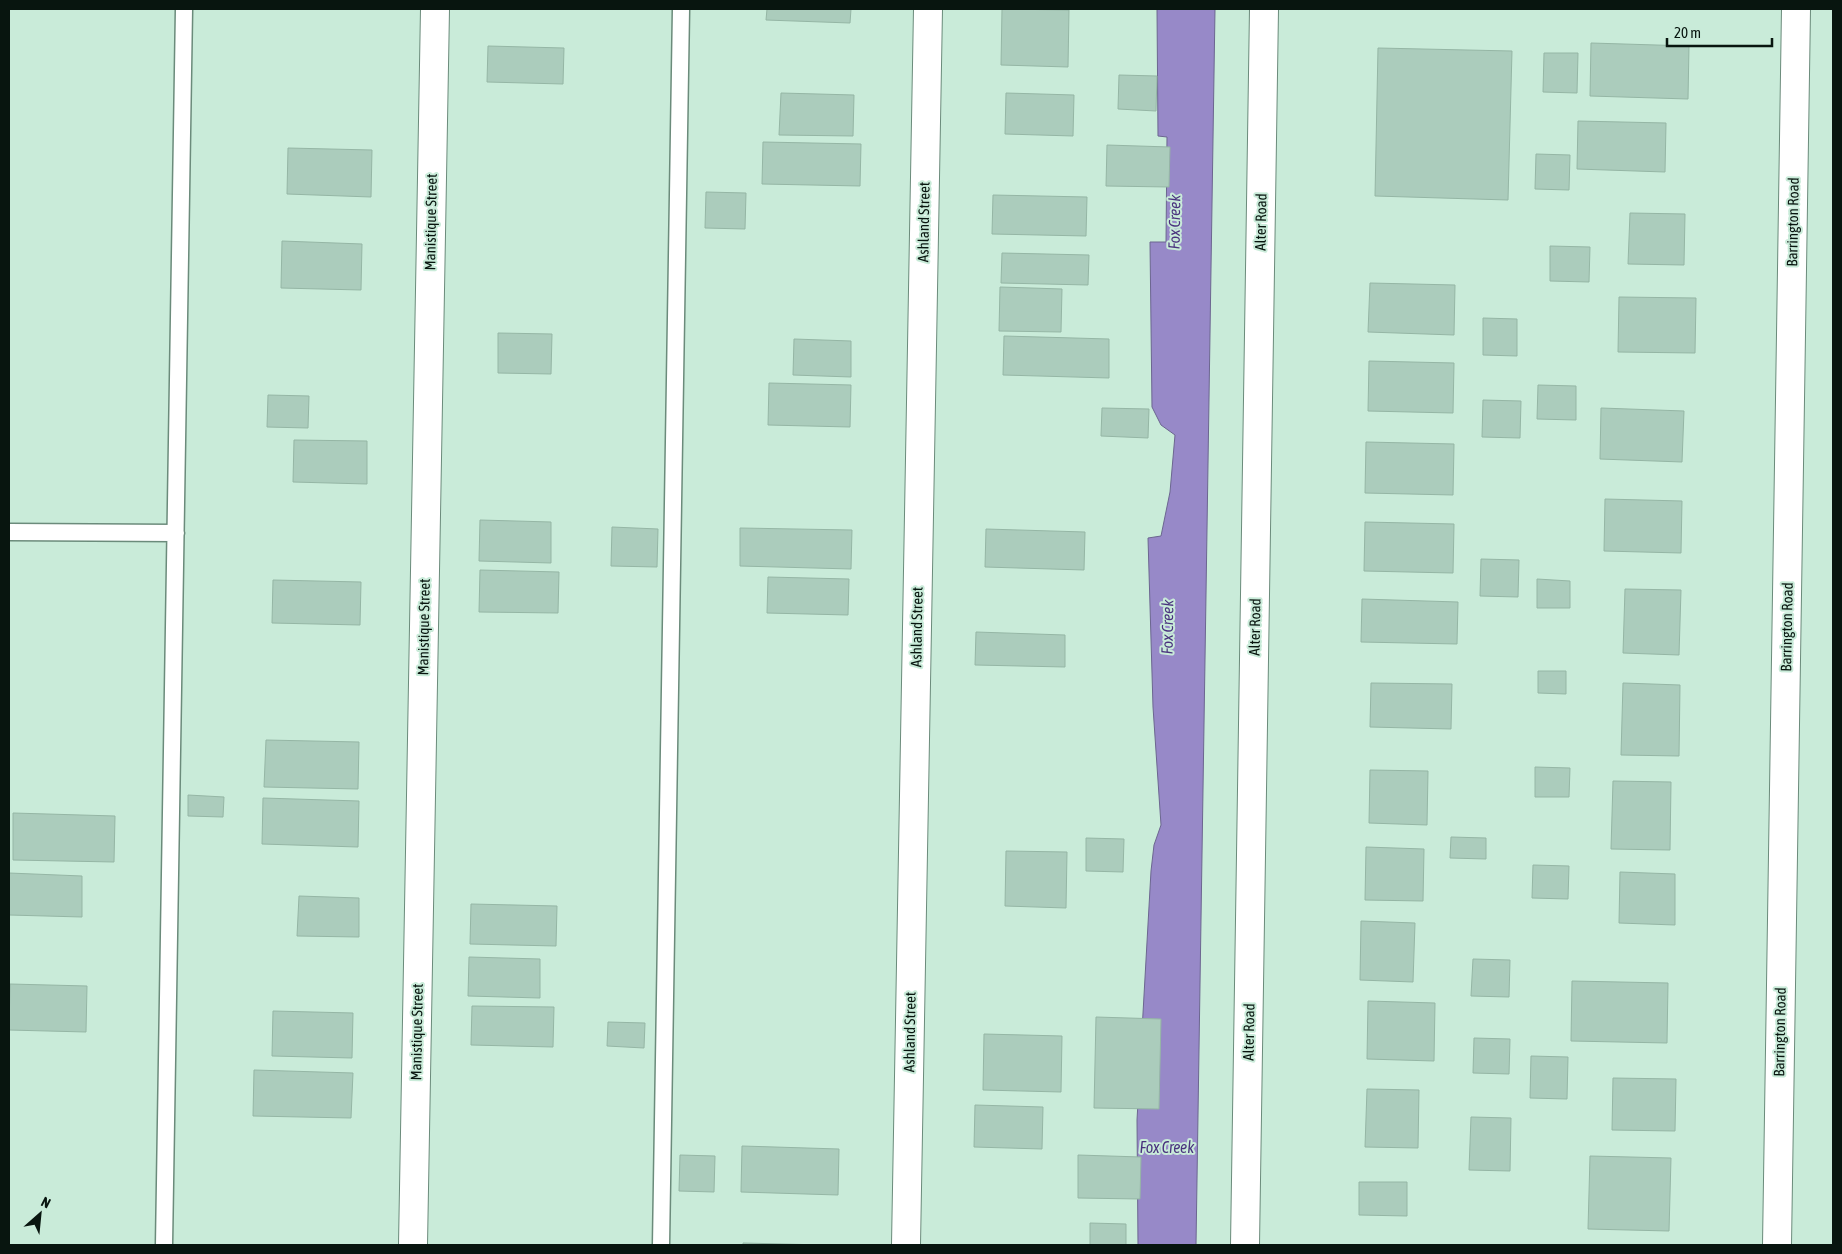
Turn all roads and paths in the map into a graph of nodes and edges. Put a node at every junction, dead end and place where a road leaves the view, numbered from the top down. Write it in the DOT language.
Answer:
graph roads {
  1 [pos="184,9"];
  2 [pos="435,9"];
  3 [pos="681,9"];
  4 [pos="928,9"];
  5 [pos="1264,9"];
  6 [pos="1796,9"];
  7 [pos="9,532"];
  8 [pos="176,533"];
  9 [pos="164,1245"];
  10 [pos="413,1245"];
  11 [pos="661,1245"];
  12 [pos="906,1245"];
  13 [pos="1245,1245"];
  14 [pos="1777,1245"];
  1 -- 8 [label="lane"];
  2 -- 10 [label="street, Manistique Street"];
  3 -- 11 [label="lane"];
  4 -- 12 [label="street, Ashland Street"];
  5 -- 13 [label="street, Alter Road"];
  6 -- 14 [label="street, Barrington Road"];
  7 -- 8 [label="lane"];
  8 -- 9 [label="lane"];
}
